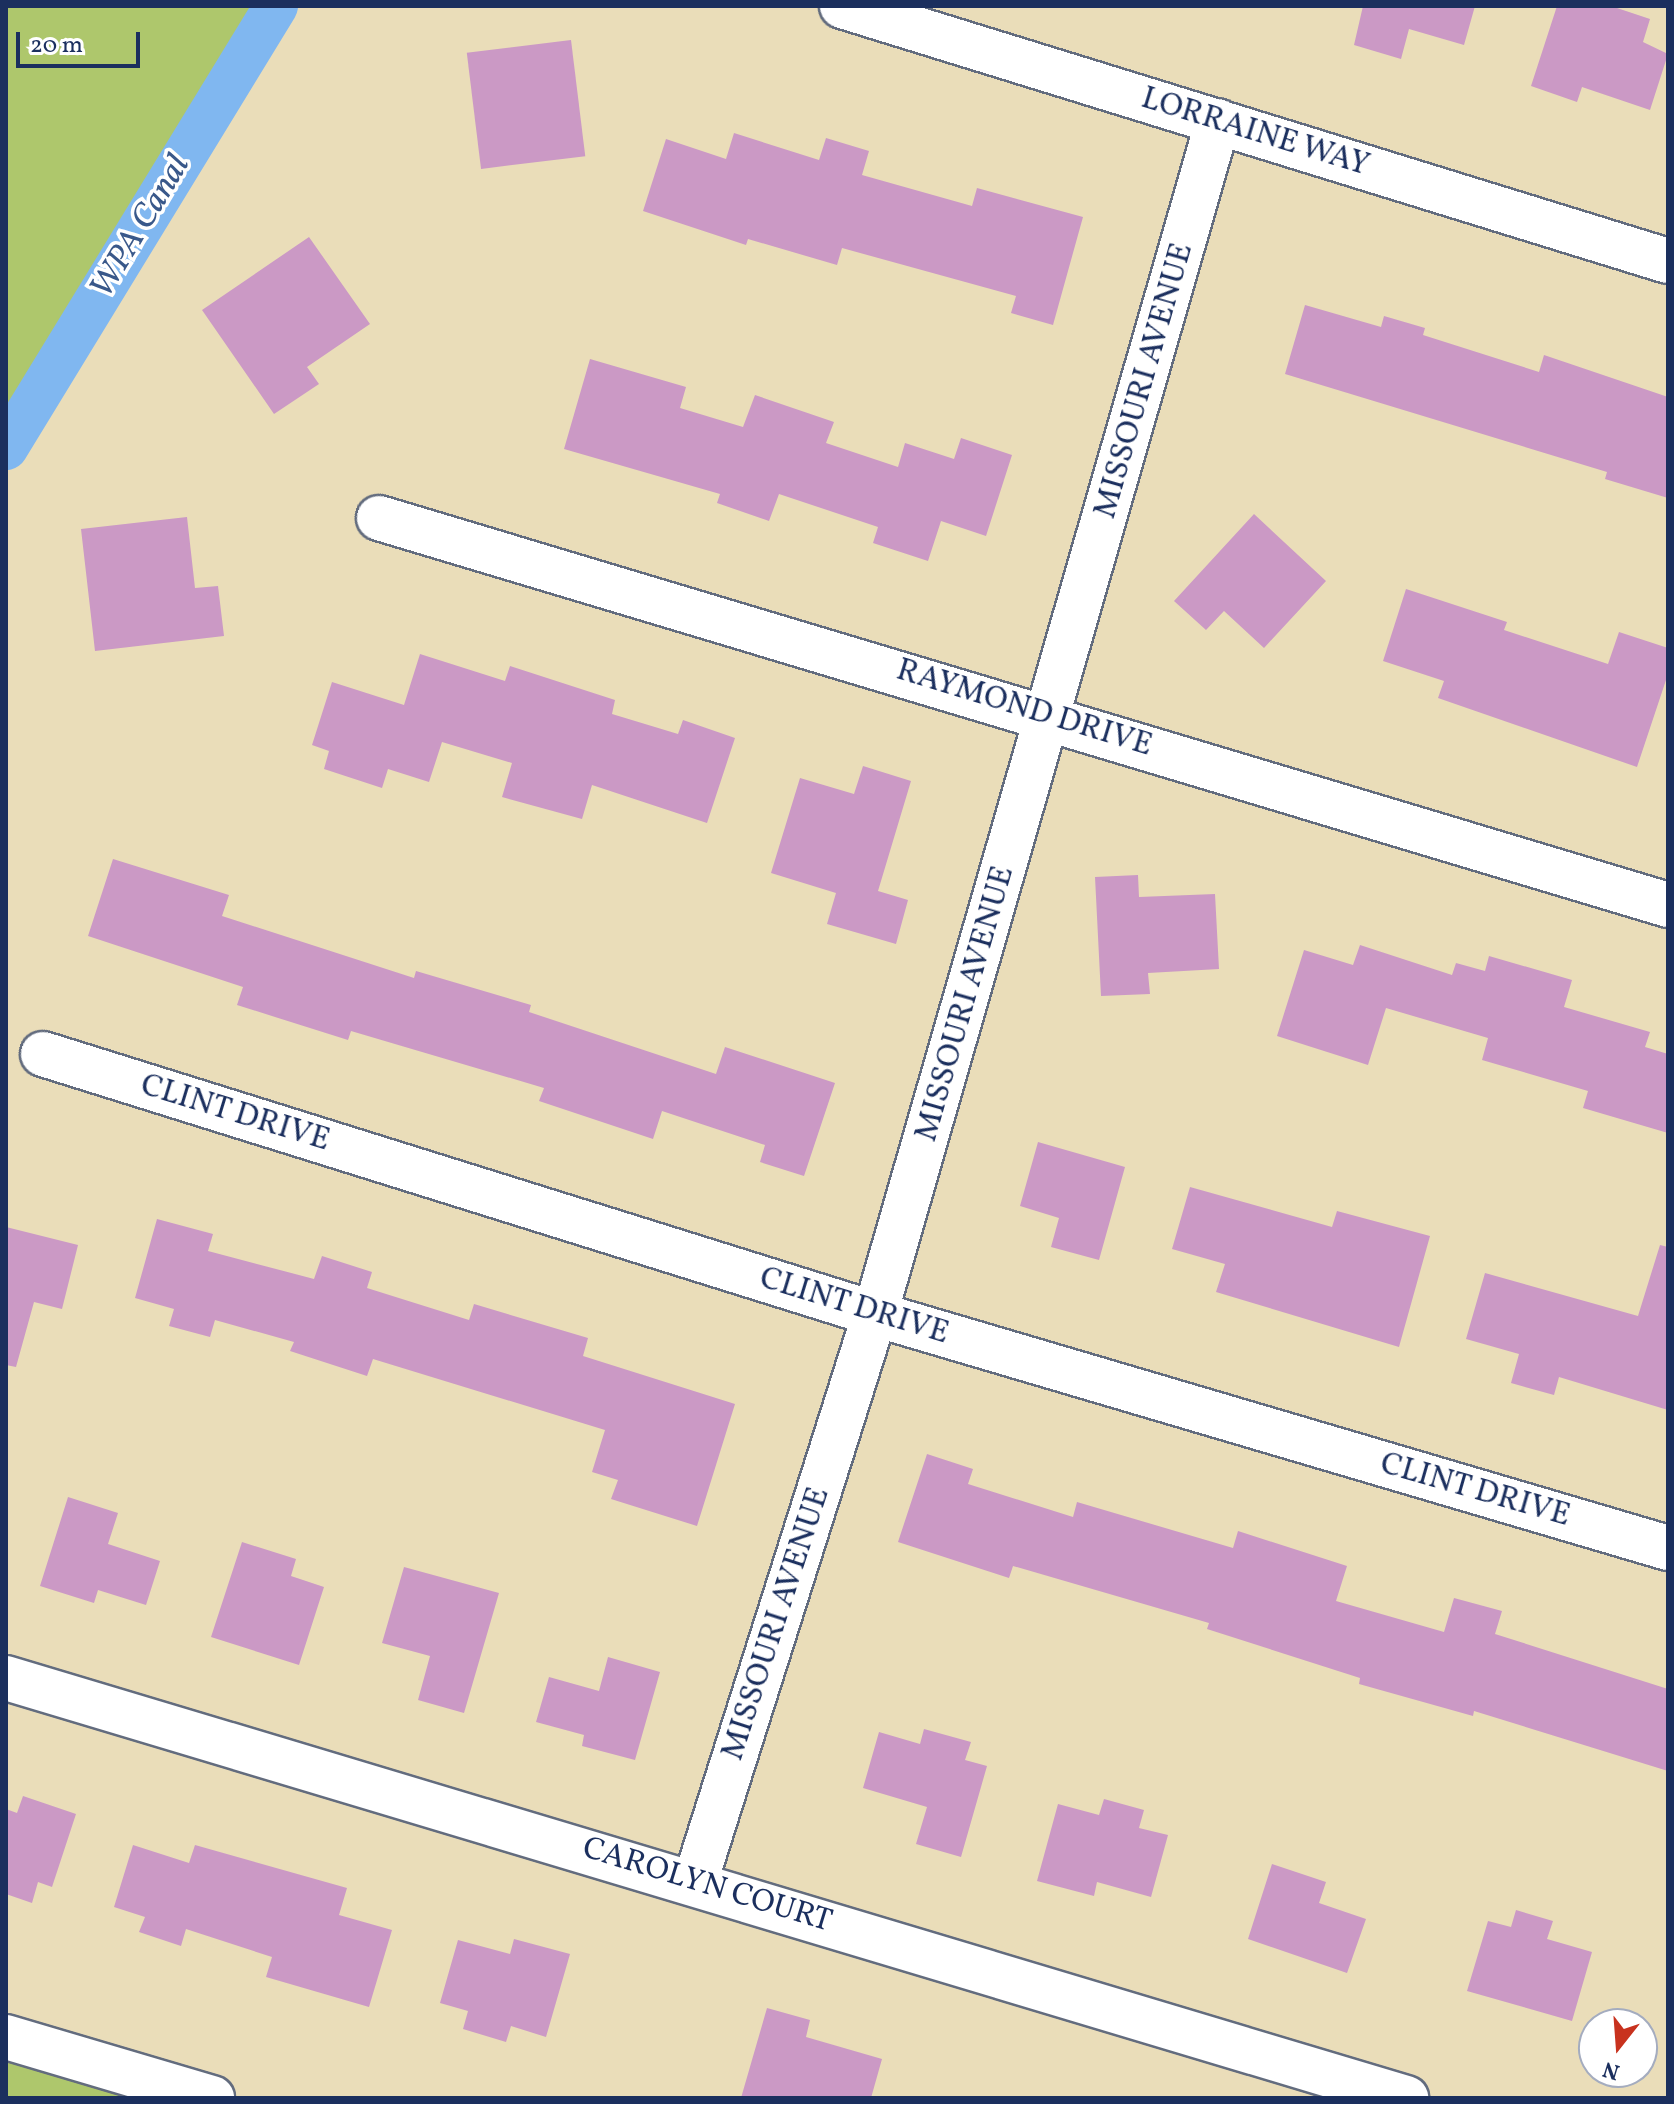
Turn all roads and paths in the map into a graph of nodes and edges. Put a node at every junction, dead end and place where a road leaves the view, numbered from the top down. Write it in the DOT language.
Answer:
graph roads {
  1 [pos="842,6"];
  2 [pos="1218,121"];
  3 [pos="1668,261"];
  4 [pos="379,518"];
  5 [pos="1050,716"];
  6 [pos="1668,905"];
  7 [pos="43,1054"];
  8 [pos="875,1314"];
  9 [pos="1668,1548"];
  10 [pos="6,1678"];
  11 [pos="695,1882"];
  12 [pos="6,2037"];
  13 [pos="212,2098"];
  14 [pos="1406,2098"];
  1 -- 2 [label="street, LORRAINE WAY"];
  2 -- 3 [label="street, LORRAINE WAY"];
  2 -- 5 [label="street, MISSOURI AVENUE"];
  4 -- 5 [label="street, RAYMOND DRIVE"];
  5 -- 6 [label="street, RAYMOND DRIVE"];
  5 -- 8 [label="street, MISSOURI AVENUE"];
  7 -- 8 [label="street, CLINT DRIVE"];
  8 -- 9 [label="street, CLINT DRIVE"];
  8 -- 11 [label="street, MISSOURI AVENUE"];
  10 -- 11 [label="street, CAROLYN COURT"];
  11 -- 14 [label="street, CAROLYN COURT"];
  12 -- 13 [label="street"];
}
